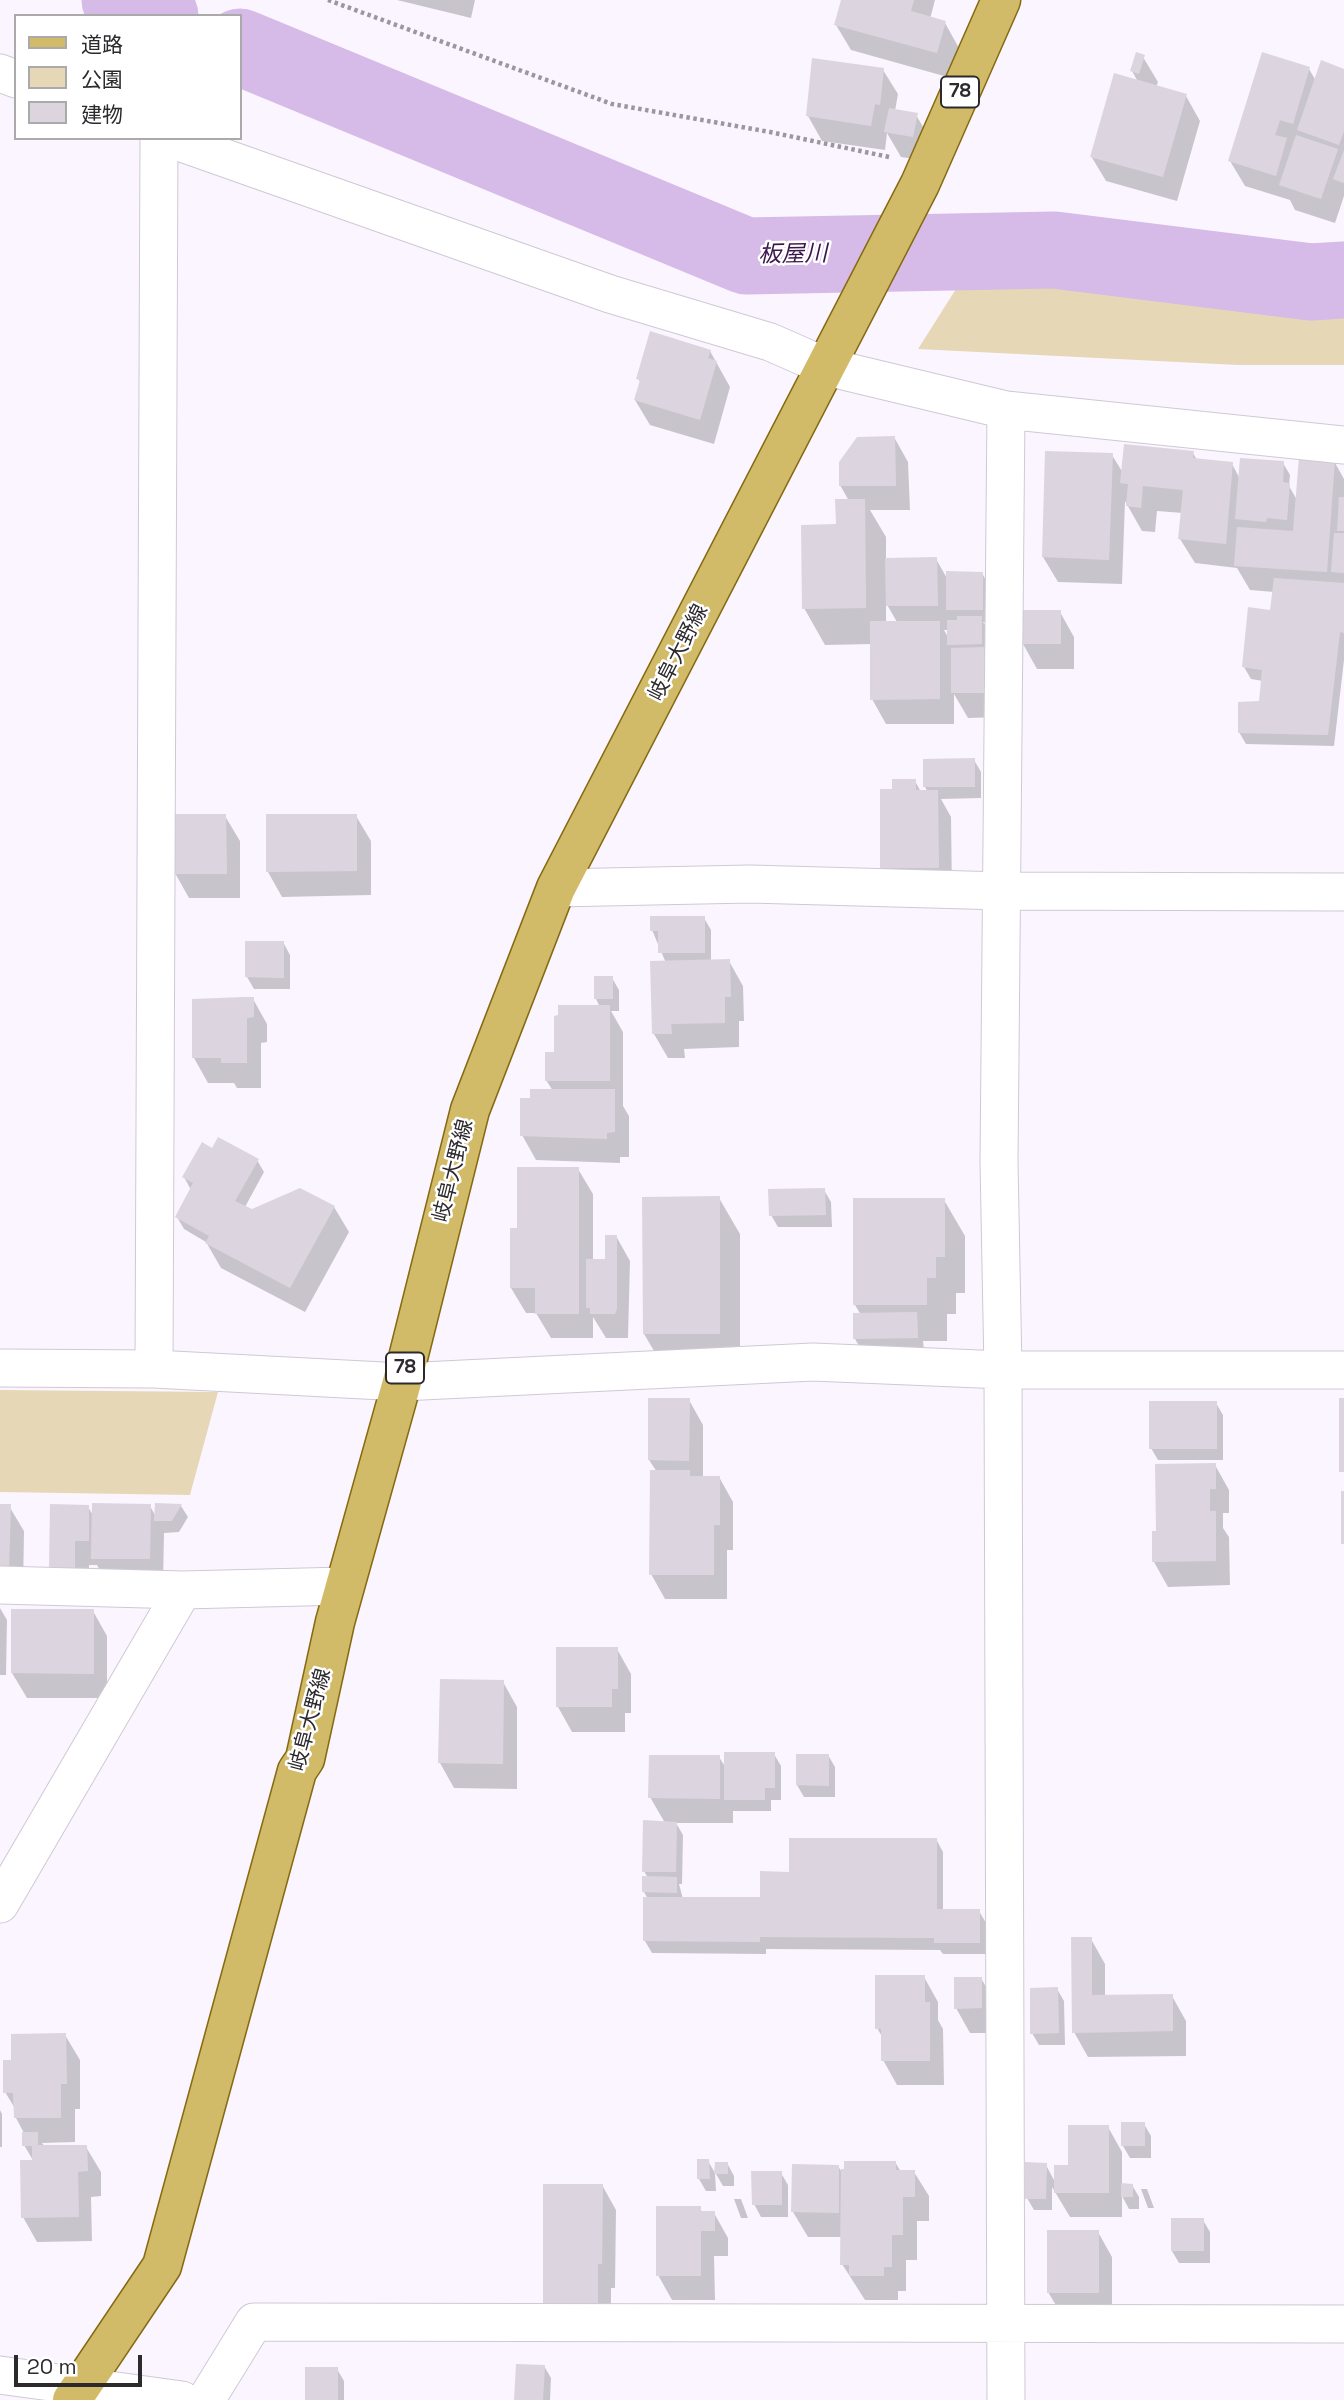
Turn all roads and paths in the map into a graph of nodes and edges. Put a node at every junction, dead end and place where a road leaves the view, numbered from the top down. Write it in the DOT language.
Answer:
graph roads {
  1 [pos="328,0"];
  2 [pos="1001,0"];
  3 [pos="159,140"];
  4 [pos="174,140"];
  5 [pos="924,175"];
  6 [pos="834,354"];
  7 [pos="1006,410"];
  8 [pos="1344,445"];
  9 [pos="556,888"];
  10 [pos="1003,891"];
  11 [pos="1344,892"];
  12 [pos="0,1368"];
  13 [pos="154,1369"];
  14 [pos="1003,1370"];
  15 [pos="1344,1370"];
  16 [pos="402,1382"];
  17 [pos="0,1585"];
  18 [pos="345,1586"];
  19 [pos="183,1590"];
  20 [pos="0,1904"];
  21 [pos="1005,2321"];
  22 [pos="1344,2324"];
  23 [pos="0,2375"];
  24 [pos="75,2394"];
  25 [pos="182,2400"];
  26 [pos="206,2400"];
  27 [pos="1006,2400"];
  1 -- 5 [label="path"];
  2 -- 5 [label="main road, 岐阜大野線 / 78"];
  3 -- 13 [label="street"];
  4 -- 6 [label="street"];
  5 -- 6 [label="main road, 岐阜大野線 / 78"];
  6 -- 7 [label="street"];
  6 -- 9 [label="main road, 岐阜大野線 / 78"];
  7 -- 8 [label="street"];
  7 -- 10 [label="street"];
  9 -- 10 [label="street"];
  9 -- 16 [label="main road, 岐阜大野線 / 78"];
  10 -- 11 [label="street"];
  10 -- 14 [label="street"];
  12 -- 13 [label="street"];
  13 -- 16 [label="street"];
  14 -- 15 [label="street"];
  14 -- 16 [label="street"];
  14 -- 21 [label="street"];
  16 -- 18 [label="main road, 岐阜大野線 / 78"];
  17 -- 19 [label="street"];
  18 -- 19 [label="street"];
  18 -- 24 [label="main road, 岐阜大野線 / 78"];
  19 -- 20 [label="street"];
  21 -- 22 [label="street"];
  21 -- 26 [label="street"];
  21 -- 27 [label="street"];
  23 -- 24 [label="street"];
  24 -- 25 [label="street"];
}
